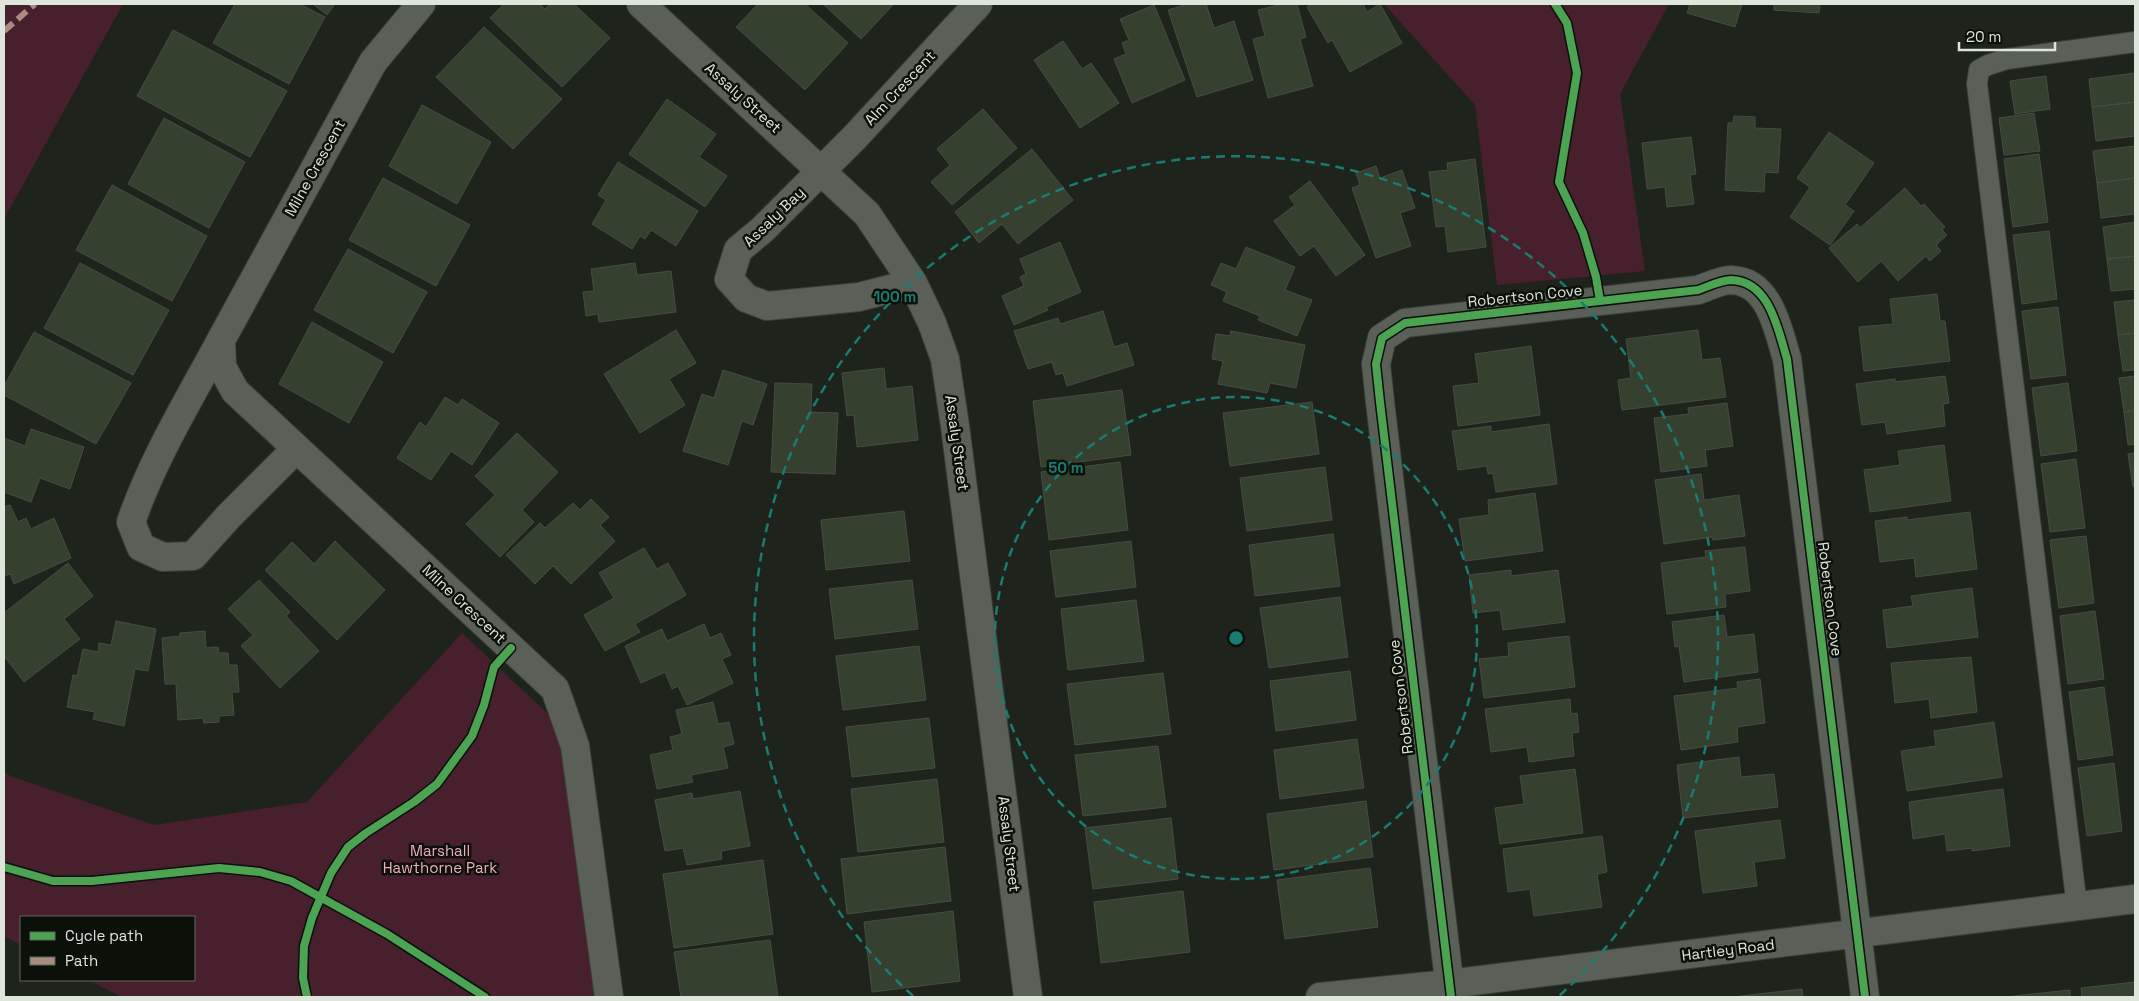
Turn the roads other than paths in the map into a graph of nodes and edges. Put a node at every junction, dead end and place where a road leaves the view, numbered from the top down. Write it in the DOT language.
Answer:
graph roads {
  1 [pos="421,4"];
  2 [pos="640,4"];
  3 [pos="978,4"];
  4 [pos="2135,42"];
  5 [pos="820,171"];
  6 [pos="913,283"];
  7 [pos="221,340"];
  8 [pos="296,449"];
  9 [pos="2135,899"];
  10 [pos="2077,907"];
  11 [pos="1858,934"];
  12 [pos="1450,991"];
  13 [pos="610,997"];
  14 [pos="1028,997"];
  15 [pos="1320,997"];
  16 [pos="1865,997"];
  1 -- 7 [label="street, Milne Crescent"];
  2 -- 5 [label="street, Assaly Street"];
  3 -- 5 [label="street, Alm Crescent"];
  4 -- 10 [label="lane"];
  5 -- 6 [label="street, Assaly Street"];
  5 -- 6 [label="street, Assaly Bay"];
  6 -- 14 [label="street, Assaly Street"];
  7 -- 8 [label="street, Milne Crescent"];
  7 -- 8 [label="street, Milne Crescent"];
  8 -- 13 [label="street, Milne Crescent"];
  9 -- 10 [label="street, Hartley Road"];
  10 -- 11 [label="street, Hartley Road"];
  11 -- 12 [label="street, Hartley Road"];
  11 -- 12 [label="street, Robertson Cove"];
  11 -- 16 [label="street, Robertson Cove"];
  12 -- 15 [label="street, Hartley Road"];
}
